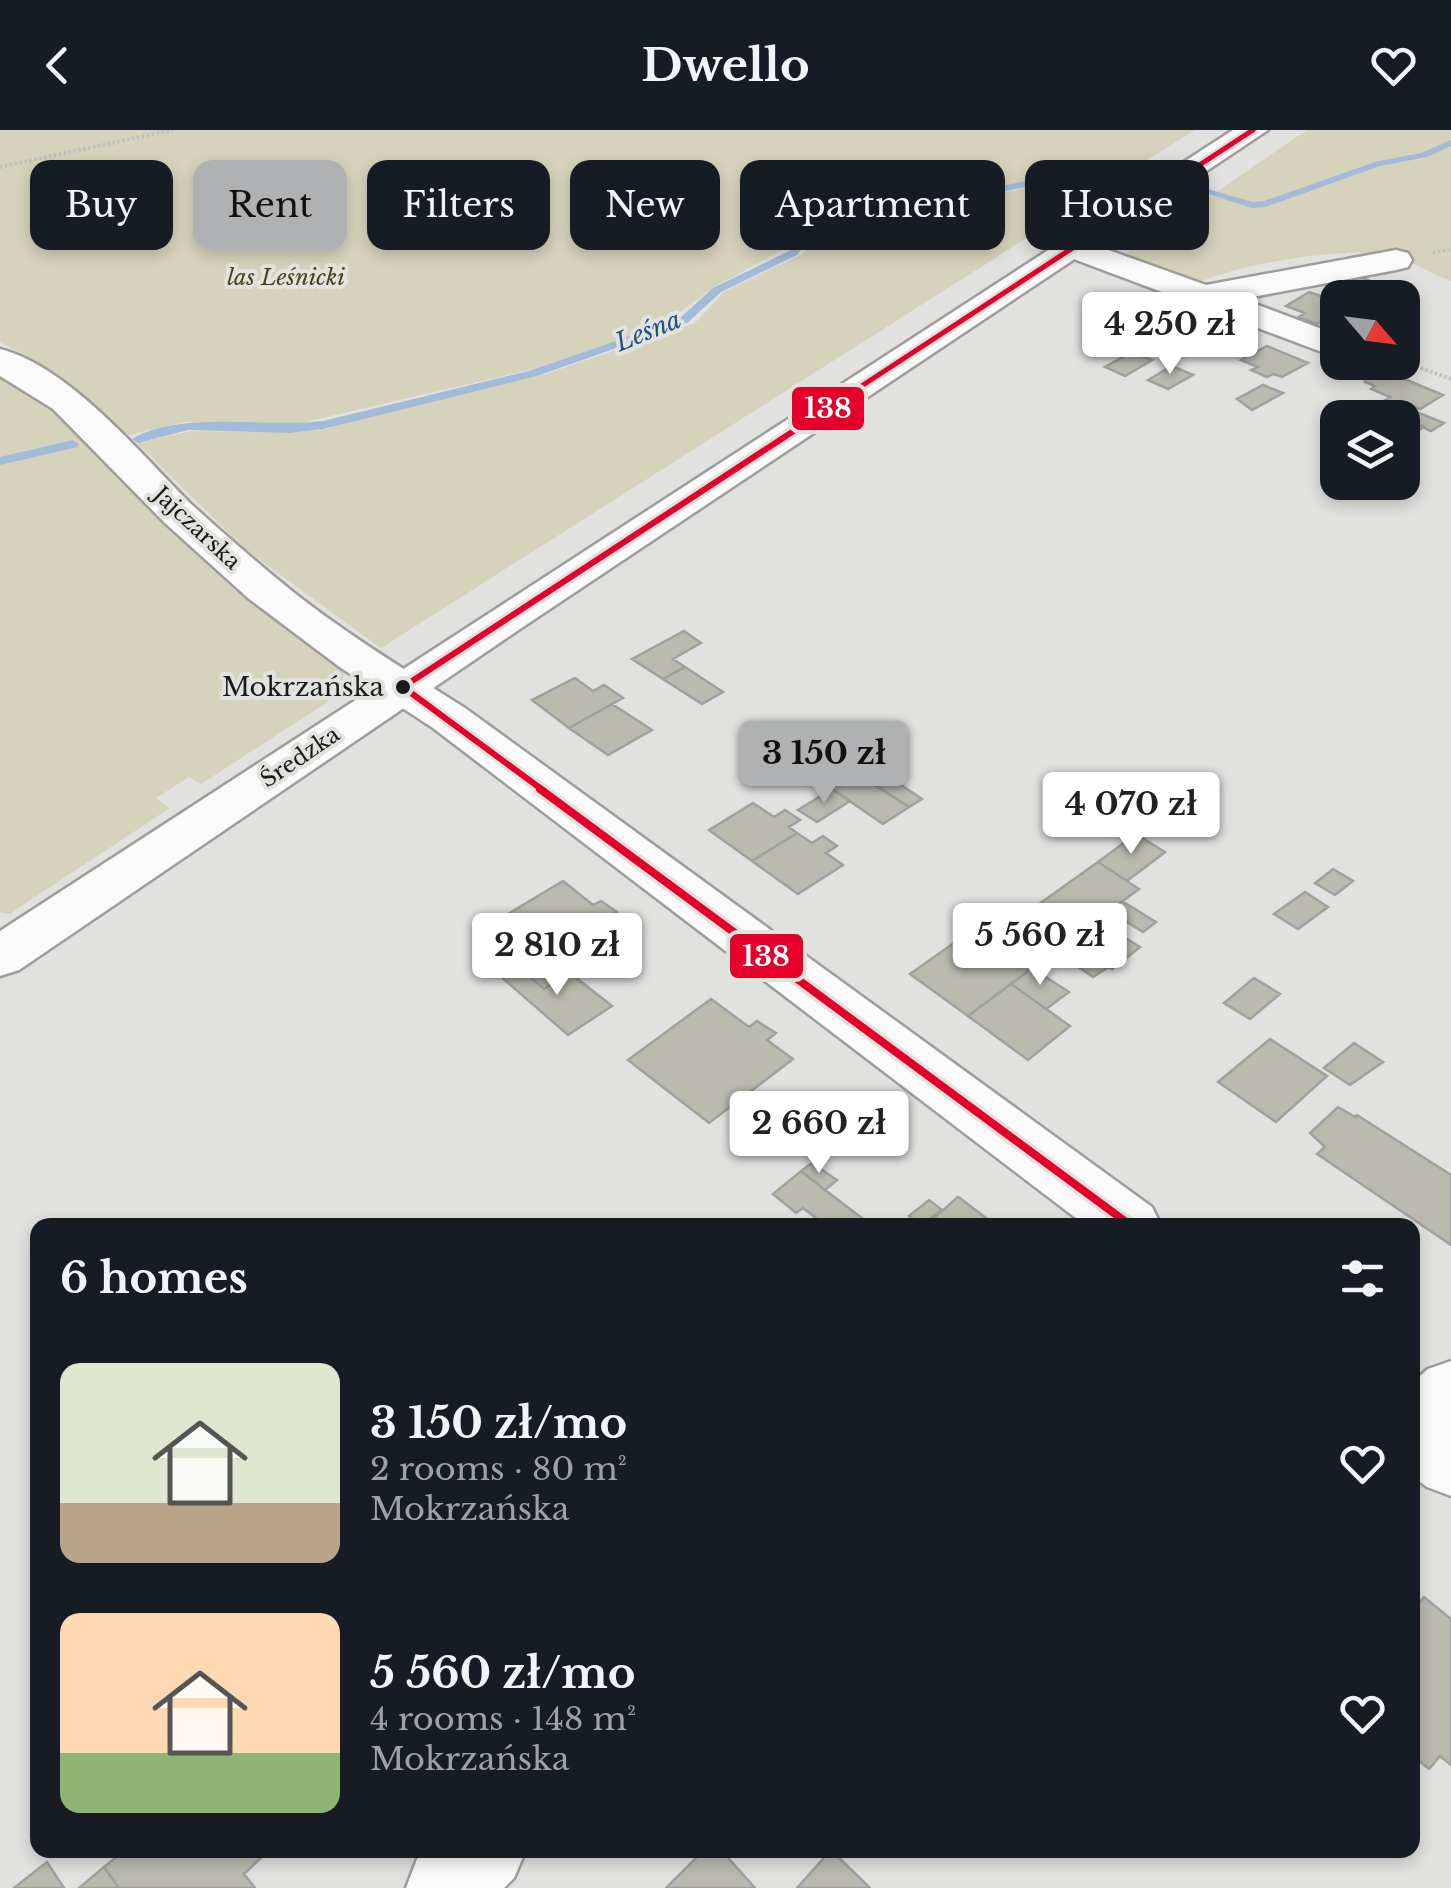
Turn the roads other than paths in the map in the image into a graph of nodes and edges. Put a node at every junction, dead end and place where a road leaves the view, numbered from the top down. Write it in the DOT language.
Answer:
graph roads {
  1 [pos="1253,130"];
  2 [pos="1207,160"];
  3 [pos="1071,250"];
  4 [pos="1079,250"];
  5 [pos="1396,260"];
  6 [pos="1204,296"];
  7 [pos="1320,342"];
  8 [pos="0,360"];
  9 [pos="403,688"];
  10 [pos="0,957"];
  11 [pos="1121,1218"];
  12 [pos="1451,1390"];
  13 [pos="1420,1418"];
  14 [pos="1420,1442"];
  15 [pos="1451,1465"];
  16 [pos="478,1858"];
  17 [pos="446,1888"];
  1 -- 2 [label="street, Średzka"];
  3 -- 9 [label="street, Średzka"];
  4 -- 6 [label="street"];
  5 -- 6 [label="street"];
  6 -- 7 [label="street"];
  8 -- 9 [label="street, Jajczarska"];
  9 -- 10 [label="street, Średzka"];
  9 -- 11 [label="street"];
  12 -- 13 [label="street"];
  14 -- 15 [label="street"];
  16 -- 17 [label="street"];
}
